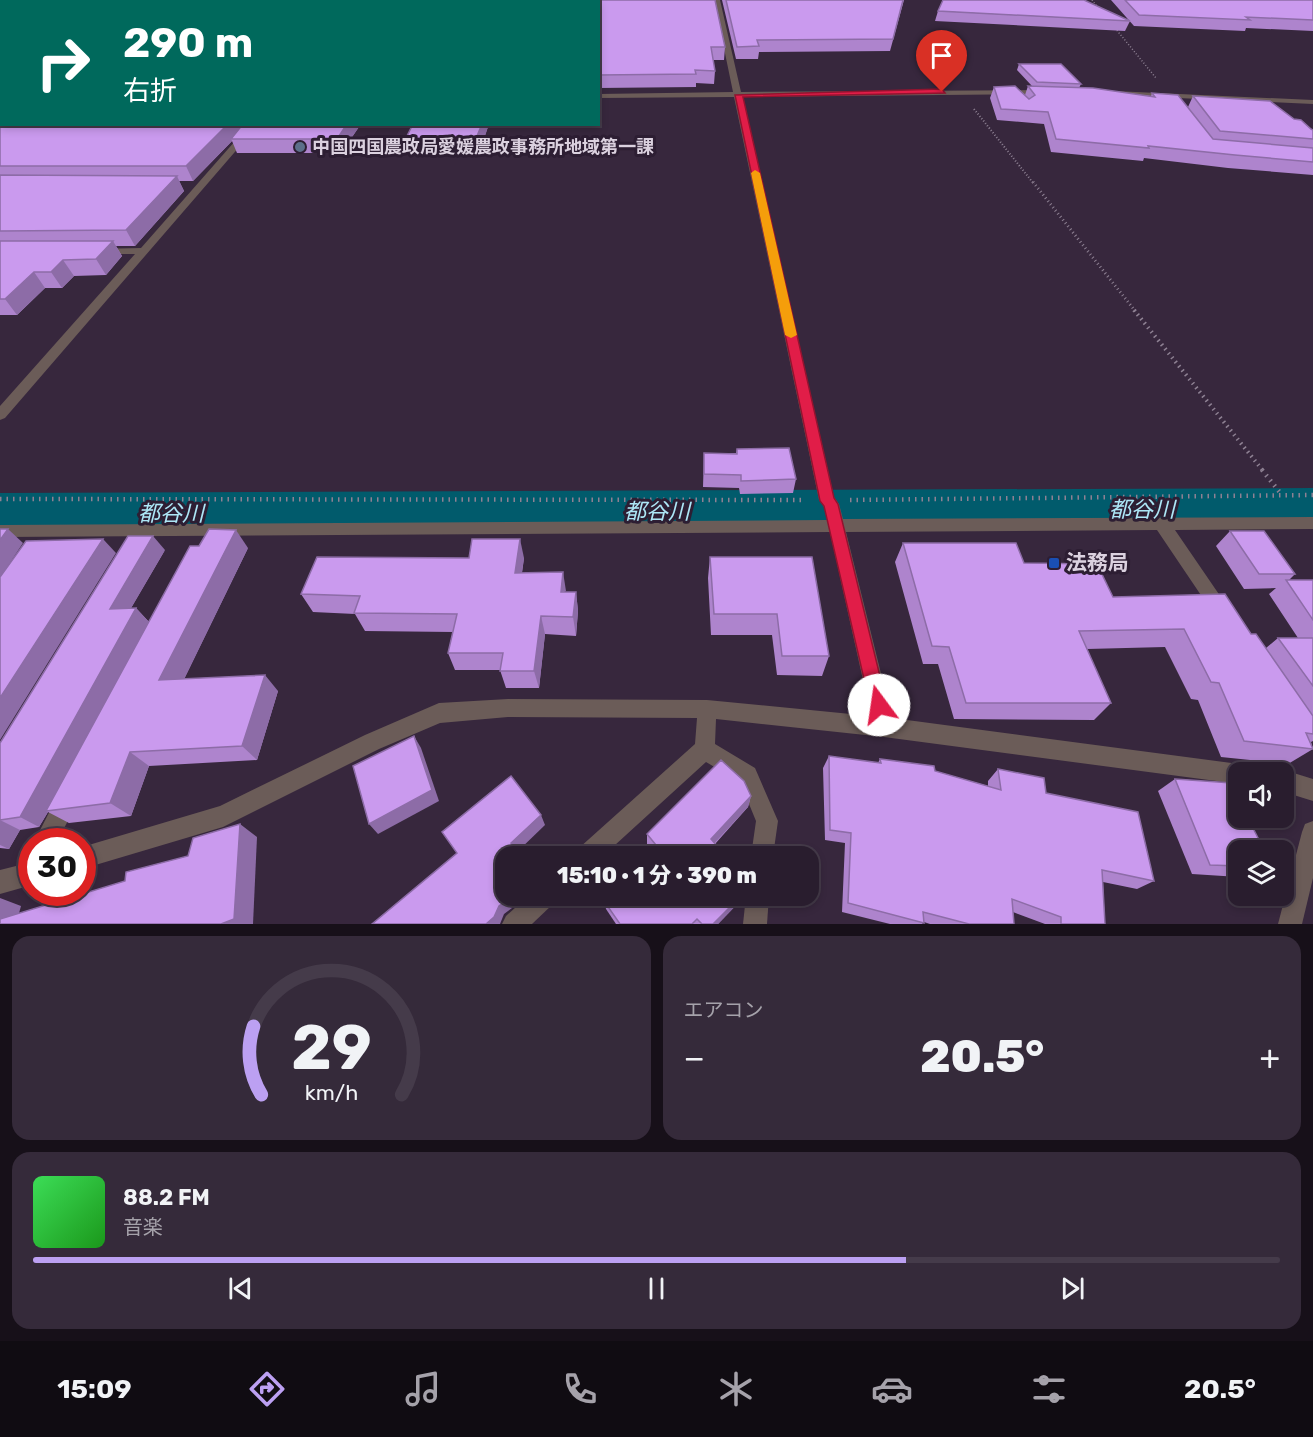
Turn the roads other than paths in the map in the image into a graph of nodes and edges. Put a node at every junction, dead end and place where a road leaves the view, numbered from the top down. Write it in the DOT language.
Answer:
graph roads {
  1 [pos="717,0"];
  2 [pos="1012,92"];
  3 [pos="1050,92"];
  4 [pos="1102,93"];
  5 [pos="738,95"];
  6 [pos="1171,95"];
  7 [pos="600,96"];
  8 [pos="1313,102"];
  9 [pos="1026,106"];
  10 [pos="1183,110"];
  11 [pos="253,126"];
  12 [pos="89,251"];
  13 [pos="144,251"];
  14 [pos="0,415"];
  15 [pos="831,512"];
  16 [pos="1313,523"];
  17 [pos="1162,524"];
  18 [pos="209,530"];
  19 [pos="0,531"];
  20 [pos="45,531"];
  21 [pos="140,531"];
  22 [pos="32,550"];
  23 [pos="127,551"];
  24 [pos="198,551"];
  25 [pos="1228,622"];
  26 [pos="707,710"];
  27 [pos="884,727"];
  28 [pos="705,749"];
  29 [pos="1228,773"];
  30 [pos="78,779"];
  31 [pos="1294,784"];
  32 [pos="1313,790"];
  33 [pos="52,828"];
  34 [pos="1313,832"];
  35 [pos="599,846"];
  36 [pos="763,846"];
  37 [pos="96,854"];
  38 [pos="18,876"];
  39 [pos="0,882"];
  40 [pos="534,906"];
  41 [pos="757,906"];
  42 [pos="514,924"];
  43 [pos="754,924"];
  44 [pos="1290,924"];
  1 -- 5 [label="street"];
  2 -- 3 [label="street"];
  2 -- 5 [label="street"];
  2 -- 9 [label="street"];
  4 -- 6 [label="street"];
  5 -- 7 [label="street"];
  5 -- 15 [label="street"];
  6 -- 8 [label="street"];
  6 -- 10 [label="street"];
  11 -- 13 [label="street"];
  12 -- 13 [label="street"];
  13 -- 14 [label="street"];
  15 -- 17 [label="street"];
  15 -- 18 [label="street"];
  15 -- 27 [label="street"];
  16 -- 17 [label="street"];
  17 -- 25 [label="street"];
  18 -- 21 [label="street"];
  18 -- 24 [label="street"];
  19 -- 20 [label="street"];
  20 -- 21 [label="street"];
  20 -- 22 [label="street"];
  21 -- 23 [label="street"];
  26 -- 27 [label="street"];
  26 -- 28 [label="street"];
  26 -- 37 [label="street"];
  27 -- 29 [label="street"];
  28 -- 35 [label="street"];
  28 -- 36 [label="street"];
  30 -- 33 [label="street"];
  31 -- 32 [label="street"];
  34 -- 44 [label="street"];
  38 -- 39 [label="street"];
  40 -- 42 [label="street"];
  41 -- 43 [label="street"];
}
